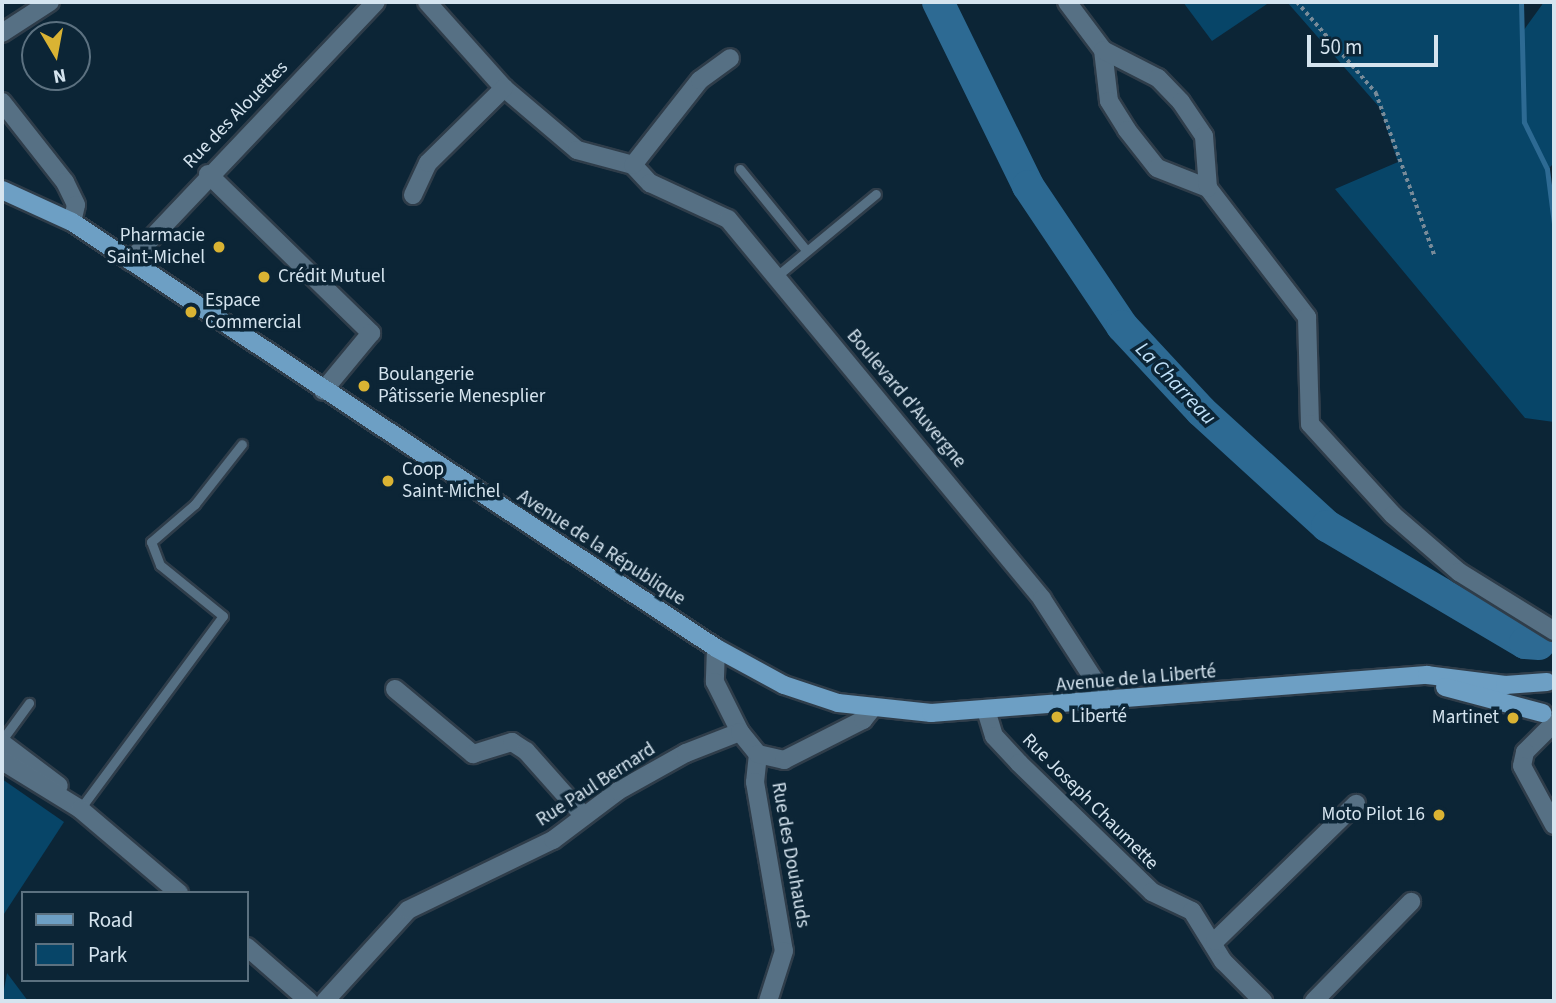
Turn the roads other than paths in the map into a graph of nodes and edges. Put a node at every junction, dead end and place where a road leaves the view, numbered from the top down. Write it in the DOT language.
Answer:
graph roads {
  1 [pos="50,2"];
  2 [pos="376,2"];
  3 [pos="427,2"];
  4 [pos="1067,2"];
  5 [pos="2,33"];
  6 [pos="1103,50"];
  7 [pos="730,58"];
  8 [pos="504,88"];
  9 [pos="2,102"];
  10 [pos="633,165"];
  11 [pos="740,169"];
  12 [pos="208,174"];
  13 [pos="1208,188"];
  14 [pos="2,190"];
  15 [pos="876,194"];
  16 [pos="413,195"];
  17 [pos="72,222"];
  18 [pos="806,250"];
  19 [pos="130,261"];
  20 [pos="778,275"];
  21 [pos="323,391"];
  22 [pos="242,444"];
  23 [pos="1554,631"];
  24 [pos="716,648"];
  25 [pos="1404,678"];
  26 [pos="1550,680"];
  27 [pos="395,689"];
  28 [pos="29,703"];
  29 [pos="1101,703"];
  30 [pos="871,710"];
  31 [pos="986,710"];
  32 [pos="1551,719"];
  33 [pos="740,732"];
  34 [pos="2,741"];
  35 [pos="758,754"];
  36 [pos="2,761"];
  37 [pos="1356,804"];
  38 [pos="80,809"];
  39 [pos="584,816"];
  40 [pos="1554,825"];
  41 [pos="177,891"];
  42 [pos="1411,902"];
  43 [pos="1214,941"];
  44 [pos="248,948"];
  45 [pos="309,1001"];
  46 [pos="325,1001"];
  47 [pos="768,1001"];
  48 [pos="1263,1001"];
  49 [pos="1314,1001"];
  1 -- 5 [label="street"];
  2 -- 12 [label="street, Rue des Alouettes"];
  3 -- 8 [label="street, Boulevard d'Auvergne"];
  4 -- 6 [label="street"];
  6 -- 13 [label="street"];
  6 -- 13 [label="street"];
  7 -- 10 [label="street"];
  8 -- 10 [label="street, Boulevard d'Auvergne"];
  8 -- 16 [label="street"];
  9 -- 17 [label="street"];
  10 -- 20 [label="street, Boulevard d'Auvergne"];
  11 -- 18 [label="lane"];
  12 -- 19 [label="street, Rue des Alouettes"];
  12 -- 21 [label="street"];
  13 -- 23 [label="street"];
  14 -- 17 [label="main road, Avenue de la République"];
  15 -- 18 [label="lane"];
  17 -- 19 [label="main road, Avenue de la République"];
  18 -- 20 [label="lane"];
  19 -- 21 [label="main road, Avenue de la République"];
  20 -- 29 [label="street, Boulevard d'Auvergne"];
  21 -- 24 [label="main road, Avenue de la République"];
  22 -- 38 [label="lane"];
  24 -- 30 [label="main road, Avenue de la République"];
  24 -- 33 [label="street"];
  25 -- 26 [label="main road, Avenue de la Liberté"];
  25 -- 29 [label="main road, Avenue de la Liberté"];
  25 -- 32 [label="main road, Avenue de la Liberté"];
  26 -- 32 [label="main road, Avenue de la Liberté"];
  27 -- 39 [label="street"];
  28 -- 34 [label="lane"];
  29 -- 31 [label="main road, Avenue de la Liberté"];
  30 -- 31 [label="main road, Avenue de la Liberté"];
  30 -- 35 [label="street"];
  31 -- 43 [label="street, Rue Joseph Chaumette"];
  32 -- 40 [label="street"];
  33 -- 35 [label="street"];
  33 -- 39 [label="street, Rue Paul Bernard"];
  34 -- 38 [label="street"];
  35 -- 47 [label="street, Rue des Douhauds"];
  36 -- 38 [label="street"];
  37 -- 43 [label="street"];
  38 -- 41 [label="street"];
  39 -- 46 [label="street, Rue Paul Bernard"];
  42 -- 49 [label="street"];
  43 -- 48 [label="street, Rue Joseph Chaumette"];
  44 -- 45 [label="street"];
}
